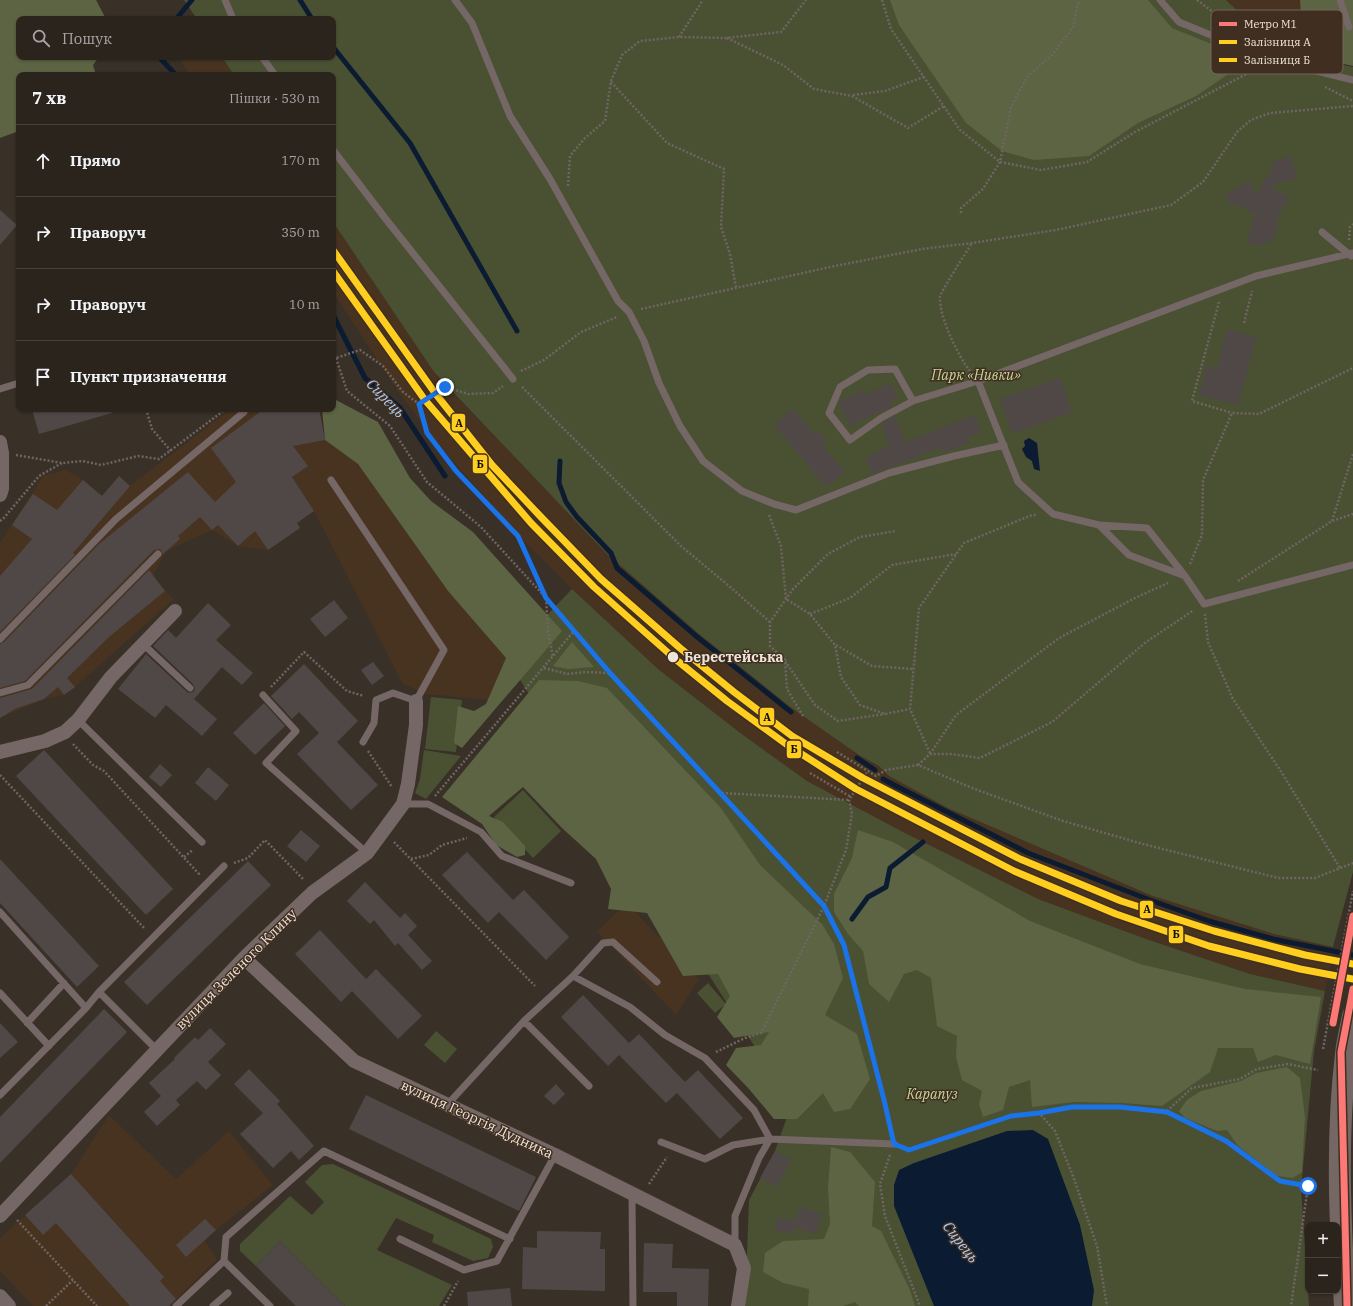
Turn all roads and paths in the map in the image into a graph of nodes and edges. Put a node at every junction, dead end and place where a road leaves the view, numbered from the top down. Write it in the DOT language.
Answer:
graph roads {
  1 [pos="225,0"];
  2 [pos="455,0"];
  3 [pos="703,0"];
  4 [pos="806,0"];
  5 [pos="882,0"];
  6 [pos="1080,0"];
  7 [pos="1160,0"];
  8 [pos="1198,0"];
  9 [pos="1340,0"];
  10 [pos="1211,10"];
  11 [pos="232,16"];
  12 [pos="1349,27"];
  13 [pos="1211,35"];
  14 [pos="679,37"];
  15 [pos="726,38"];
  16 [pos="264,60"];
  17 [pos="273,72"];
  18 [pos="1245,74"];
  19 [pos="1329,74"];
  20 [pos="924,77"];
  21 [pos="1353,80"];
  22 [pos="611,81"];
  23 [pos="852,96"];
  24 [pos="944,106"];
  25 [pos="1353,106"];
  26 [pos="336,154"];
  27 [pos="1000,162"];
  28 [pos="567,210"];
  29 [pos="961,213"];
  30 [pos="1322,232"];
  31 [pos="972,243"];
  32 [pos="1351,255"];
  33 [pos="1256,276"];
  34 [pos="736,288"];
  35 [pos="1223,289"];
  36 [pos="629,312"];
  37 [pos="1244,323"];
  38 [pos="336,357"];
  39 [pos="336,363"];
  40 [pos="1353,368"];
  41 [pos="513,379"];
  42 [pos="978,381"];
  43 [pos="16,384"];
  44 [pos="0,389"];
  45 [pos="913,402"];
  46 [pos="419,404"];
  47 [pos="147,412"];
  48 [pos="222,412"];
  49 [pos="244,412"];
  50 [pos="1232,414"];
  51 [pos="1004,445"];
  52 [pos="1,447"];
  53 [pos="171,451"];
  54 [pos="1353,454"];
  55 [pos="62,463"];
  56 [pos="332,480"];
  57 [pos="0,495"];
  58 [pos="769,514"];
  59 [pos="1053,514"];
  60 [pos="1353,514"];
  61 [pos="0,521"];
  62 [pos="1332,521"];
  63 [pos="1099,525"];
  64 [pos="896,531"];
  65 [pos="158,554"];
  66 [pos="957,554"];
  67 [pos="1353,564"];
  68 [pos="1185,576"];
  69 [pos="1238,582"];
  70 [pos="546,598"];
  71 [pos="786,599"];
  72 [pos="1204,604"];
  73 [pos="175,611"];
  74 [pos="810,614"];
  75 [pos="770,622"];
  76 [pos="574,631"];
  77 [pos="0,639"];
  78 [pos="143,644"];
  79 [pos="835,645"];
  80 [pos="553,657"];
  81 [pos="785,660"];
  82 [pos="544,668"];
  83 [pos="913,669"];
  84 [pos="610,673"];
  85 [pos="190,688"];
  86 [pos="0,693"];
  87 [pos="263,695"];
  88 [pos="376,700"];
  89 [pos="416,701"];
  90 [pos="910,709"];
  91 [pos="885,714"];
  92 [pos="803,716"];
  93 [pos="78,720"];
  94 [pos="64,732"];
  95 [pos="363,742"];
  96 [pos="0,752"];
  97 [pos="837,752"];
  98 [pos="930,754"];
  99 [pos="918,765"];
  100 [pos="867,772"];
  101 [pos="810,773"];
  102 [pos="0,775"];
  103 [pos="443,787"];
  104 [pos="721,793"];
  105 [pos="850,798"];
  106 [pos="403,804"];
  107 [pos="384,831"];
  108 [pos="481,832"];
  109 [pos="202,842"];
  110 [pos="367,853"];
  111 [pos="248,858"];
  112 [pos="411,859"];
  113 [pos="1353,863"];
  114 [pos="224,866"];
  115 [pos="1340,868"];
  116 [pos="194,879"];
  117 [pos="305,882"];
  118 [pos="571,883"];
  119 [pos="1353,891"];
  120 [pos="824,906"];
  121 [pos="0,912"];
  122 [pos="138,953"];
  123 [pos="244,958"];
  124 [pos="574,976"];
  125 [pos="657,982"];
  126 [pos="64,983"];
  127 [pos="535,986"];
  128 [pos="99,992"];
  129 [pos="0,993"];
  130 [pos="86,1008"];
  131 [pos="1353,1016"];
  132 [pos="524,1021"];
  133 [pos="27,1023"];
  134 [pos="48,1046"];
  135 [pos="1323,1049"];
  136 [pos="157,1050"];
  137 [pos="705,1058"];
  138 [pos="1318,1070"];
  139 [pos="589,1086"];
  140 [pos="0,1095"];
  141 [pos="448,1105"];
  142 [pos="1167,1112"];
  143 [pos="1039,1113"];
  144 [pos="770,1138"];
  145 [pos="661,1142"];
  146 [pos="894,1144"];
  147 [pos="674,1147"];
  148 [pos="555,1155"];
  149 [pos="646,1188"];
  150 [pos="632,1194"];
  151 [pos="3,1212"];
  152 [pos="400,1239"];
  153 [pos="510,1239"];
  154 [pos="735,1245"];
  155 [pos="224,1261"];
  156 [pos="464,1270"];
  157 [pos="73,1280"];
  158 [pos="228,1293"];
  159 [pos="0,1296"];
  160 [pos="9,1306"];
  161 [pos="46,1306"];
  162 [pos="97,1306"];
  163 [pos="176,1306"];
  164 [pos="213,1306"];
  165 [pos="270,1306"];
  166 [pos="444,1306"];
  167 [pos="633,1306"];
  168 [pos="738,1306"];
  169 [pos="920,1306"];
  170 [pos="1107,1306"];
  171 [pos="1291,1306"];
  172 [pos="1345,1306"];
  1 -- 11 [label="lane"];
  2 -- 28 [label="lane"];
  3 -- 14 [label="path"];
  4 -- 15 [label="path"];
  5 -- 20 [label="path"];
  6 -- 27 [label="path"];
  7 -- 13 [label="lane"];
  8 -- 10 [label="path"];
  9 -- 12 [label="lane"];
  14 -- 15 [label="path"];
  14 -- 22 [label="path"];
  15 -- 23 [label="path"];
  16 -- 17 [label="lane"];
  18 -- 27 [label="path"];
  19 -- 21 [label="lane"];
  20 -- 23 [label="path"];
  20 -- 24 [label="path"];
  22 -- 28 [label="path"];
  22 -- 34 [label="path"];
  23 -- 24 [label="path"];
  24 -- 27 [label="path"];
  25 -- 31 [label="path"];
  26 -- 41 [label="lane"];
  27 -- 29 [label="path"];
  28 -- 36 [label="lane"];
  30 -- 32 [label="lane"];
  31 -- 34 [label="path"];
  31 -- 42 [label="path"];
  32 -- 33 [label="lane"];
  33 -- 35 [label="lane"];
  33 -- 37 [label="path"];
  34 -- 36 [label="path"];
  35 -- 42 [label="lane"];
  35 -- 50 [label="path"];
  36 -- 41 [label="path"];
  36 -- 51 [label="lane"];
  38 -- 46 [label="path"];
  39 -- 70 [label="path"];
  40 -- 50 [label="path"];
  41 -- 46 [label="path"];
  41 -- 75 [label="path"];
  42 -- 45 [label="lane"];
  42 -- 51 [label="lane"];
  43 -- 44 [label="lane"];
  45 -- 45 [label="lane"];
  46 -- 70 [label="path"];
  47 -- 53 [label="path"];
  48 -- 53 [label="path"];
  49 -- 77 [label="lane"];
  50 -- 68 [label="path"];
  51 -- 59 [label="lane"];
  52 -- 55 [label="path"];
  52 -- 57 [label="street"];
  53 -- 55 [label="path"];
  54 -- 62 [label="path"];
  55 -- 61 [label="path"];
  56 -- 89 [label="lane"];
  58 -- 71 [label="path"];
  59 -- 63 [label="lane"];
  59 -- 66 [label="path"];
  60 -- 62 [label="path"];
  62 -- 69 [label="path"];
  63 -- 68 [label="lane"];
  63 -- 68 [label="lane"];
  64 -- 71 [label="path"];
  65 -- 86 [label="lane"];
  66 -- 74 [label="path"];
  66 -- 83 [label="path"];
  67 -- 72 [label="lane"];
  68 -- 72 [label="lane"];
  68 -- 98 [label="path"];
  70 -- 76 [label="path"];
  70 -- 80 [label="path"];
  71 -- 74 [label="path"];
  71 -- 75 [label="path"];
  72 -- 98 [label="path"];
  72 -- 115 [label="path"];
  73 -- 78 [label="street"];
  74 -- 79 [label="path"];
  75 -- 81 [label="path"];
  76 -- 80 [label="path"];
  76 -- 84 [label="path"];
  78 -- 85 [label="lane"];
  78 -- 93 [label="street"];
  79 -- 83 [label="path"];
  79 -- 91 [label="path"];
  80 -- 82 [label="path"];
  81 -- 91 [label="path"];
  81 -- 92 [label="path"];
  82 -- 84 [label="path"];
  82 -- 103 [label="path"];
  83 -- 90 [label="path"];
  84 -- 104 [label="path"];
  87 -- 88 [label="path"];
  87 -- 110 [label="lane"];
  88 -- 89 [label="lane"];
  88 -- 95 [label="lane"];
  89 -- 106 [label="street, вулиця Зеленого Клину"];
  90 -- 91 [label="path"];
  90 -- 98 [label="path"];
  93 -- 94 [label="street"];
  93 -- 109 [label="lane"];
  94 -- 96 [label="street"];
  94 -- 116 [label="path"];
  95 -- 106 [label="path"];
  97 -- 100 [label="path"];
  98 -- 99 [label="path"];
  99 -- 100 [label="path"];
  99 -- 115 [label="path"];
  100 -- 105 [label="path"];
  101 -- 105 [label="path"];
  102 -- 122 [label="path"];
  104 -- 105 [label="path"];
  104 -- 120 [label="path"];
  105 -- 120 [label="path"];
  106 -- 107 [label="street, вулиця Зеленого Клину"];
  106 -- 108 [label="lane"];
  107 -- 110 [label="street, вулиця Зеленого Клину"];
  107 -- 112 [label="path"];
  108 -- 112 [label="path"];
  108 -- 118 [label="lane"];
  110 -- 123 [label="street, вулиця Зеленого Клину"];
  111 -- 117 [label="path"];
  112 -- 127 [label="path"];
  113 -- 115 [label="path"];
  114 -- 122 [label="lane"];
  119 -- 135 [label="path"];
  120 -- 137 [label="path"];
  120 -- 146 [label="path"];
  121 -- 126 [label="lane"];
  122 -- 128 [label="lane"];
  123 -- 136 [label="street, вулиця Зеленого Клину"];
  123 -- 141 [label="street, вулиця Георгія Дудника"];
  124 -- 125 [label="lane"];
  124 -- 132 [label="lane"];
  124 -- 137 [label="lane"];
  126 -- 130 [label="lane"];
  126 -- 133 [label="lane"];
  128 -- 130 [label="lane"];
  128 -- 136 [label="lane"];
  129 -- 133 [label="lane"];
  130 -- 134 [label="lane"];
  131 -- 172 [label="main road"];
  132 -- 139 [label="lane"];
  132 -- 141 [label="lane"];
  133 -- 134 [label="lane"];
  134 -- 140 [label="lane"];
  136 -- 151 [label="street, вулиця Зеленого Клину"];
  137 -- 144 [label="lane"];
  138 -- 142 [label="path"];
  141 -- 148 [label="street, вулиця Георгія Дудника"];
  142 -- 143 [label="path"];
  142 -- 171 [label="path"];
  143 -- 146 [label="path"];
  143 -- 170 [label="path"];
  144 -- 146 [label="lane"];
  144 -- 147 [label="lane"];
  144 -- 154 [label="lane"];
  145 -- 147 [label="lane"];
  146 -- 169 [label="path"];
  147 -- 149 [label="path"];
  148 -- 150 [label="street, вулиця Георгія Дудника"];
  148 -- 153 [label="lane"];
  150 -- 154 [label="street, вулиця Георгія Дудника"];
  150 -- 167 [label="lane"];
  151 -- 157 [label="path"];
  152 -- 156 [label="lane"];
  153 -- 155 [label="lane"];
  153 -- 156 [label="lane"];
  154 -- 168 [label="street"];
  155 -- 163 [label="lane"];
  155 -- 165 [label="lane"];
  156 -- 166 [label="path"];
  157 -- 161 [label="path"];
  157 -- 162 [label="path"];
  158 -- 164 [label="lane"];
  159 -- 160 [label="street"];
}
